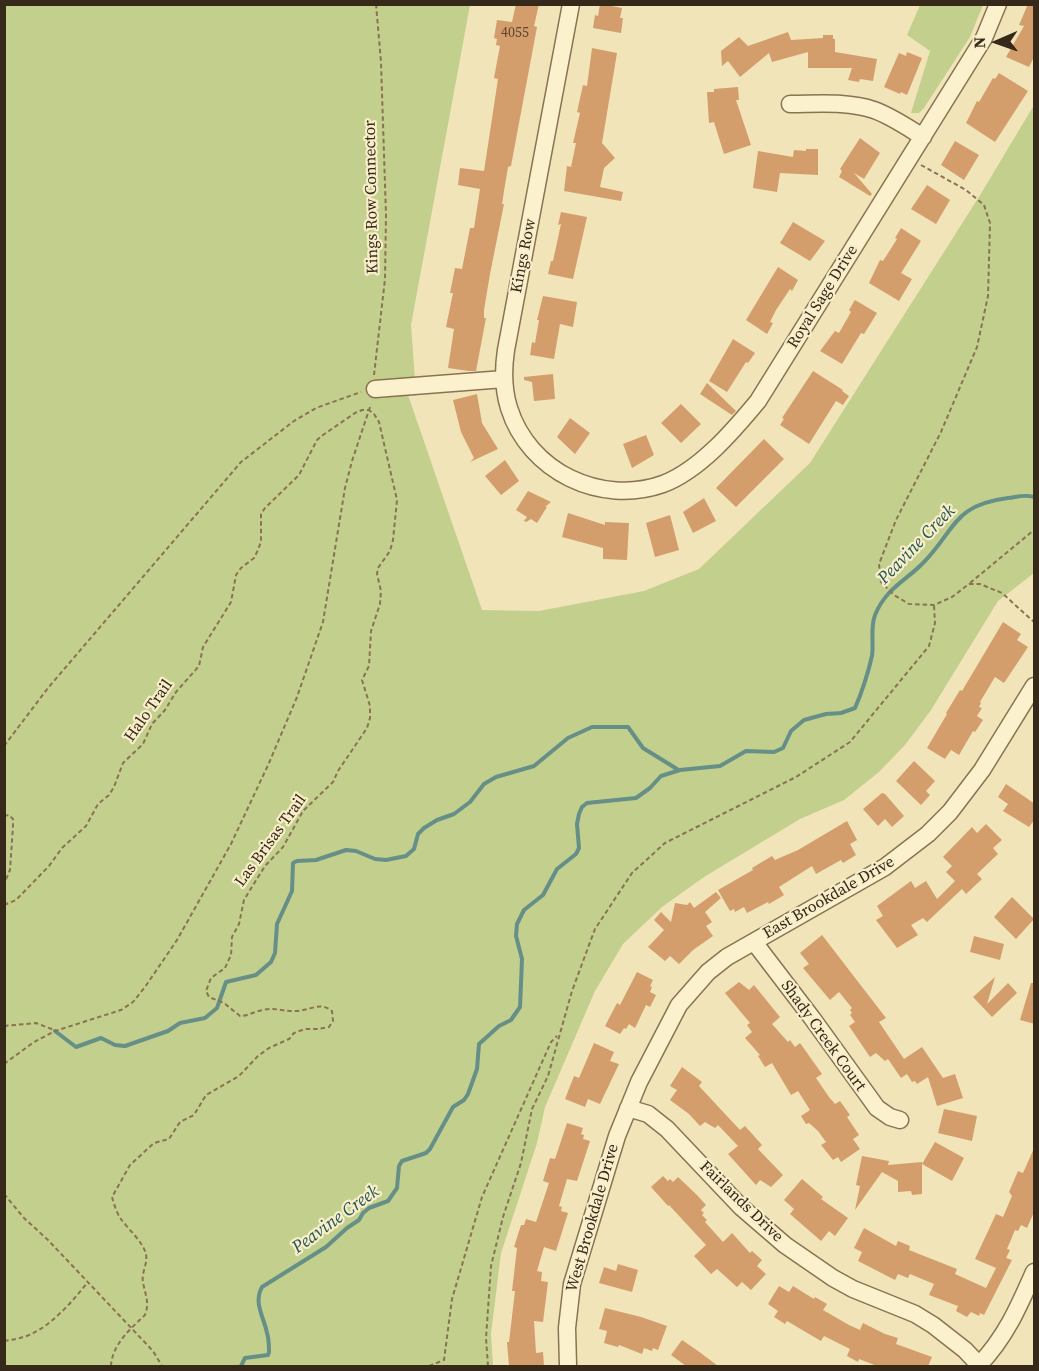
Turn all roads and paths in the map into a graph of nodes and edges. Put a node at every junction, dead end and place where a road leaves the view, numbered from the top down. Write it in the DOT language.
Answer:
graph roads {
  1 [pos="376,4"];
  2 [pos="572,4"];
  3 [pos="998,4"];
  4 [pos="790,104"];
  5 [pos="923,137"];
  6 [pos="921,165"];
  7 [pos="504,379"];
  8 [pos="375,388"];
  9 [pos="369,410"];
  10 [pos="574,481"];
  11 [pos="1035,530"];
  12 [pos="969,584"];
  13 [pos="934,605"];
  14 [pos="1035,622"];
  15 [pos="1035,686"];
  16 [pos="4,746"];
  17 [pos="4,816"];
  18 [pos="4,884"];
  19 [pos="4,905"];
  20 [pos="754,942"];
  21 [pos="4,1026"];
  22 [pos="55,1031"];
  23 [pos="559,1034"];
  24 [pos="4,1064"];
  25 [pos="628,1108"];
  26 [pos="900,1120"];
  27 [pos="4,1194"];
  28 [pos="1035,1272"];
  29 [pos="87,1283"];
  30 [pos="131,1328"];
  31 [pos="4,1341"];
  32 [pos="111,1366"];
  33 [pos="162,1366"];
  34 [pos="429,1366"];
  35 [pos="488,1366"];
  36 [pos="568,1366"];
  37 [pos="980,1366"];
  1 -- 8 [label="path, Kings Row Connector"];
  2 -- 7 [label="street, Kings Row"];
  3 -- 5 [label="street, Royal Sage Drive"];
  4 -- 5 [label="street"];
  5 -- 10 [label="street, Royal Sage Drive"];
  6 -- 13 [label="path"];
  7 -- 8 [label="street"];
  7 -- 10 [label="street, Kings Row"];
  8 -- 16 [label="path"];
  9 -- 19 [label="path, Halo Trail"];
  9 -- 22 [label="path"];
  9 -- 30 [label="path, Las Brisas Trail"];
  11 -- 12 [label="path"];
  12 -- 13 [label="path"];
  12 -- 14 [label="path"];
  13 -- 23 [label="path"];
  15 -- 20 [label="street, East Brookdale Drive"];
  17 -- 18 [label="path"];
  20 -- 25 [label="street, East Brookdale Drive"];
  20 -- 26 [label="street, Shady Creek Court"];
  21 -- 22 [label="path"];
  22 -- 24 [label="path"];
  23 -- 34 [label="path"];
  23 -- 35 [label="path"];
  25 -- 36 [label="street, West Brookdale Drive"];
  25 -- 37 [label="street, Fairlands Drive"];
  27 -- 29 [label="path"];
  28 -- 37 [label="street"];
  29 -- 30 [label="path"];
  29 -- 31 [label="path"];
  30 -- 32 [label="path, Las Brisas Trail"];
  30 -- 33 [label="path"];
}
